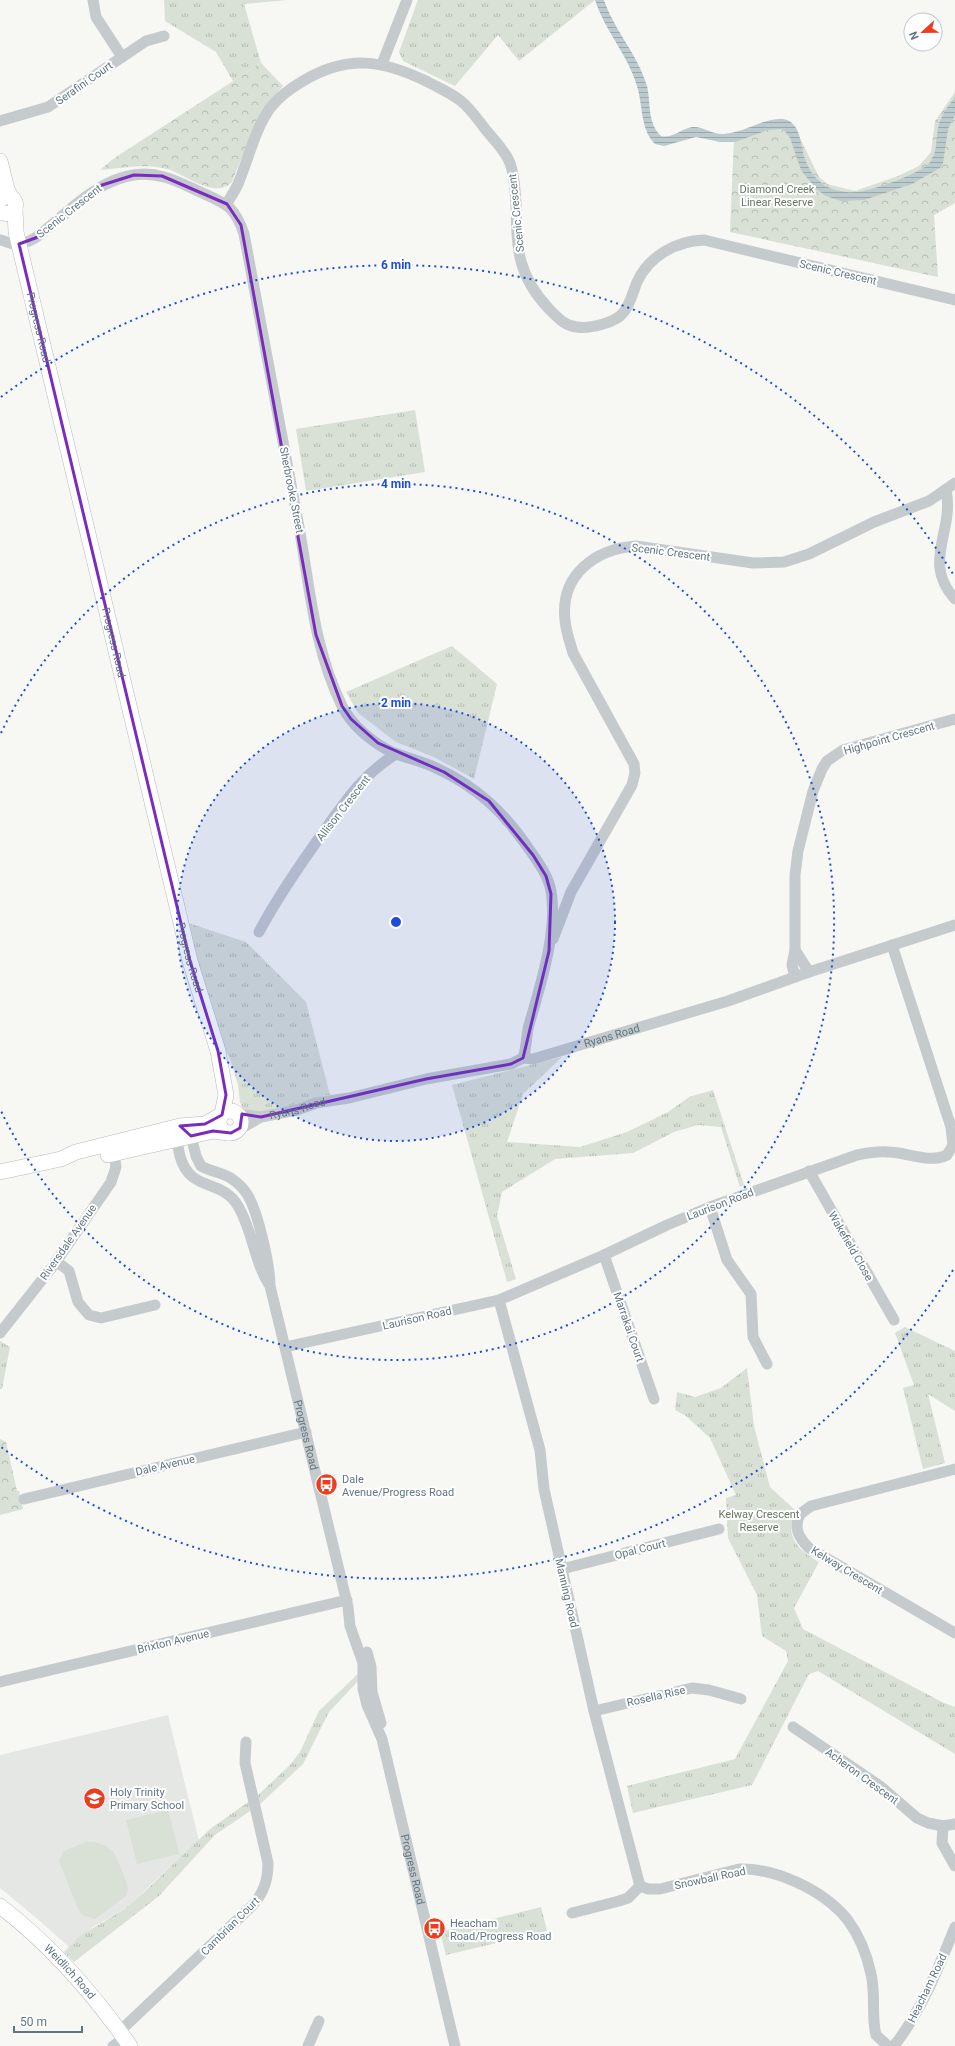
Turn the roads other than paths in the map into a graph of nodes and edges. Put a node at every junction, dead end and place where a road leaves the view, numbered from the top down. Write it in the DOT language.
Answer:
graph roads {
  1 [pos="93,0"];
  2 [pos="407,0"];
  3 [pos="164,36"];
  4 [pos="122,57"];
  5 [pos="382,64"];
  6 [pos="0,121"];
  7 [pos="0,161"];
  8 [pos="227,204"];
  9 [pos="5,209"];
  10 [pos="18,238"];
  11 [pos="0,240"];
  12 [pos="955,300"];
  13 [pos="955,482"];
  14 [pos="946,490"];
  15 [pos="955,599"];
  16 [pos="955,719"];
  17 [pos="396,754"];
  18 [pos="955,925"];
  19 [pos="259,932"];
  20 [pos="892,945"];
  21 [pos="795,950"];
  22 [pos="549,951"];
  23 [pos="809,972"];
  24 [pos="795,977"];
  25 [pos="218,1051"];
  26 [pos="523,1058"];
  27 [pos="222,1114"];
  28 [pos="238,1114"];
  29 [pos="261,1117"];
  30 [pos="233,1132"];
  31 [pos="182,1134"];
  32 [pos="113,1148"];
  33 [pos="809,1171"];
  34 [pos="0,1172"];
  35 [pos="710,1207"];
  36 [pos="604,1255"];
  37 [pos="56,1260"];
  38 [pos="270,1286"];
  39 [pos="499,1300"];
  40 [pos="155,1305"];
  41 [pos="894,1320"];
  42 [pos="0,1333"];
  43 [pos="285,1347"];
  44 [pos="768,1364"];
  45 [pos="654,1400"];
  46 [pos="306,1432"];
  47 [pos="955,1469"];
  48 [pos="24,1499"];
  49 [pos="719,1529"];
  50 [pos="562,1569"];
  51 [pos="348,1604"];
  52 [pos="955,1633"];
  53 [pos="0,1682"];
  54 [pos="741,1699"];
  55 [pos="594,1711"];
  56 [pos="793,1727"];
  57 [pos="246,1742"];
  58 [pos="955,1824"];
  59 [pos="943,1826"];
  60 [pos="955,1866"];
  61 [pos="640,1886"];
  62 [pos="0,1906"];
  63 [pos="572,1913"];
  64 [pos="955,1927"];
  65 [pos="319,2021"];
  66 [pos="122,2040"];
  67 [pos="308,2046"];
  68 [pos="455,2046"];
  69 [pos="888,2046"];
  70 [pos="894,2046"];
  1 -- 4 [label="street"];
  2 -- 5 [label="street"];
  3 -- 4 [label="street, Serafini Court"];
  4 -- 6 [label="street, Serafini Court"];
  5 -- 8 [label="street, Scenic Crescent"];
  5 -- 12 [label="street, Scenic Crescent"];
  7 -- 9 [label="street, Progress Road"];
  8 -- 10 [label="street, Scenic Crescent"];
  8 -- 17 [label="street, Sherbrooke Street"];
  9 -- 10 [label="street, Progress Road"];
  10 -- 11 [label="street"];
  10 -- 25 [label="street, Progress Road"];
  13 -- 14 [label="street, Scenic Crescent"];
  14 -- 15 [label="street"];
  14 -- 22 [label="street, Scenic Crescent"];
  16 -- 21 [label="street, Highpoint Crescent"];
  17 -- 19 [label="street, Allison Crescent"];
  17 -- 22 [label="street"];
  18 -- 20 [label="street, Ryans Road"];
  20 -- 23 [label="street, Ryans Road"];
  20 -- 33 [label="street, Laurison Road"];
  21 -- 23 [label="street"];
  21 -- 24 [label="street, Highpoint Crescent"];
  22 -- 26 [label="street"];
  23 -- 24 [label="street, Ryans Road"];
  24 -- 26 [label="street, Ryans Road"];
  25 -- 27 [label="street, Progress Road"];
  25 -- 28 [label="street, Progress Road"];
  26 -- 29 [label="street, Ryans Road"];
  27 -- 28 [label="street"];
  27 -- 30 [label="street"];
  27 -- 31 [label="street"];
  28 -- 29 [label="street, Ryans Road"];
  28 -- 30 [label="street"];
  29 -- 30 [label="street, Ryans Road"];
  30 -- 31 [label="street"];
  31 -- 32 [label="street"];
  31 -- 38 [label="street, Progress Road"];
  31 -- 38 [label="street, Progress Road"];
  32 -- 34 [label="street"];
  32 -- 37 [label="street, Riversdale Avenue"];
  33 -- 35 [label="street, Laurison Road"];
  33 -- 41 [label="street, Wakefield Close"];
  35 -- 36 [label="street, Laurison Road"];
  35 -- 44 [label="street"];
  36 -- 39 [label="street, Laurison Road"];
  36 -- 45 [label="street, Marrakai Court"];
  37 -- 40 [label="street"];
  37 -- 42 [label="street, Riversdale Avenue"];
  38 -- 43 [label="street, Progress Road"];
  39 -- 43 [label="street, Laurison Road"];
  39 -- 50 [label="street, Manning Road"];
  43 -- 46 [label="street, Progress Road"];
  46 -- 48 [label="street, Dale Avenue"];
  46 -- 51 [label="street, Progress Road"];
  47 -- 52 [label="street, Kelway Crescent"];
  49 -- 50 [label="street, Opal Court"];
  50 -- 55 [label="street, Manning Road"];
  51 -- 53 [label="street, Brixton Avenue"];
  51 -- 68 [label="street, Progress Road"];
  54 -- 55 [label="street, Rosella Rise"];
  55 -- 61 [label="street, Manning Road"];
  56 -- 59 [label="street, Acheron Crescent"];
  57 -- 66 [label="street, Cambrian Court"];
  58 -- 59 [label="street, Acheron Crescent"];
  59 -- 60 [label="street"];
  61 -- 63 [label="street"];
  61 -- 69 [label="street, Snowball Road"];
  62 -- 66 [label="street, Weidlich Road"];
  64 -- 70 [label="street, Heacham Road"];
  65 -- 67 [label="street"];
}
